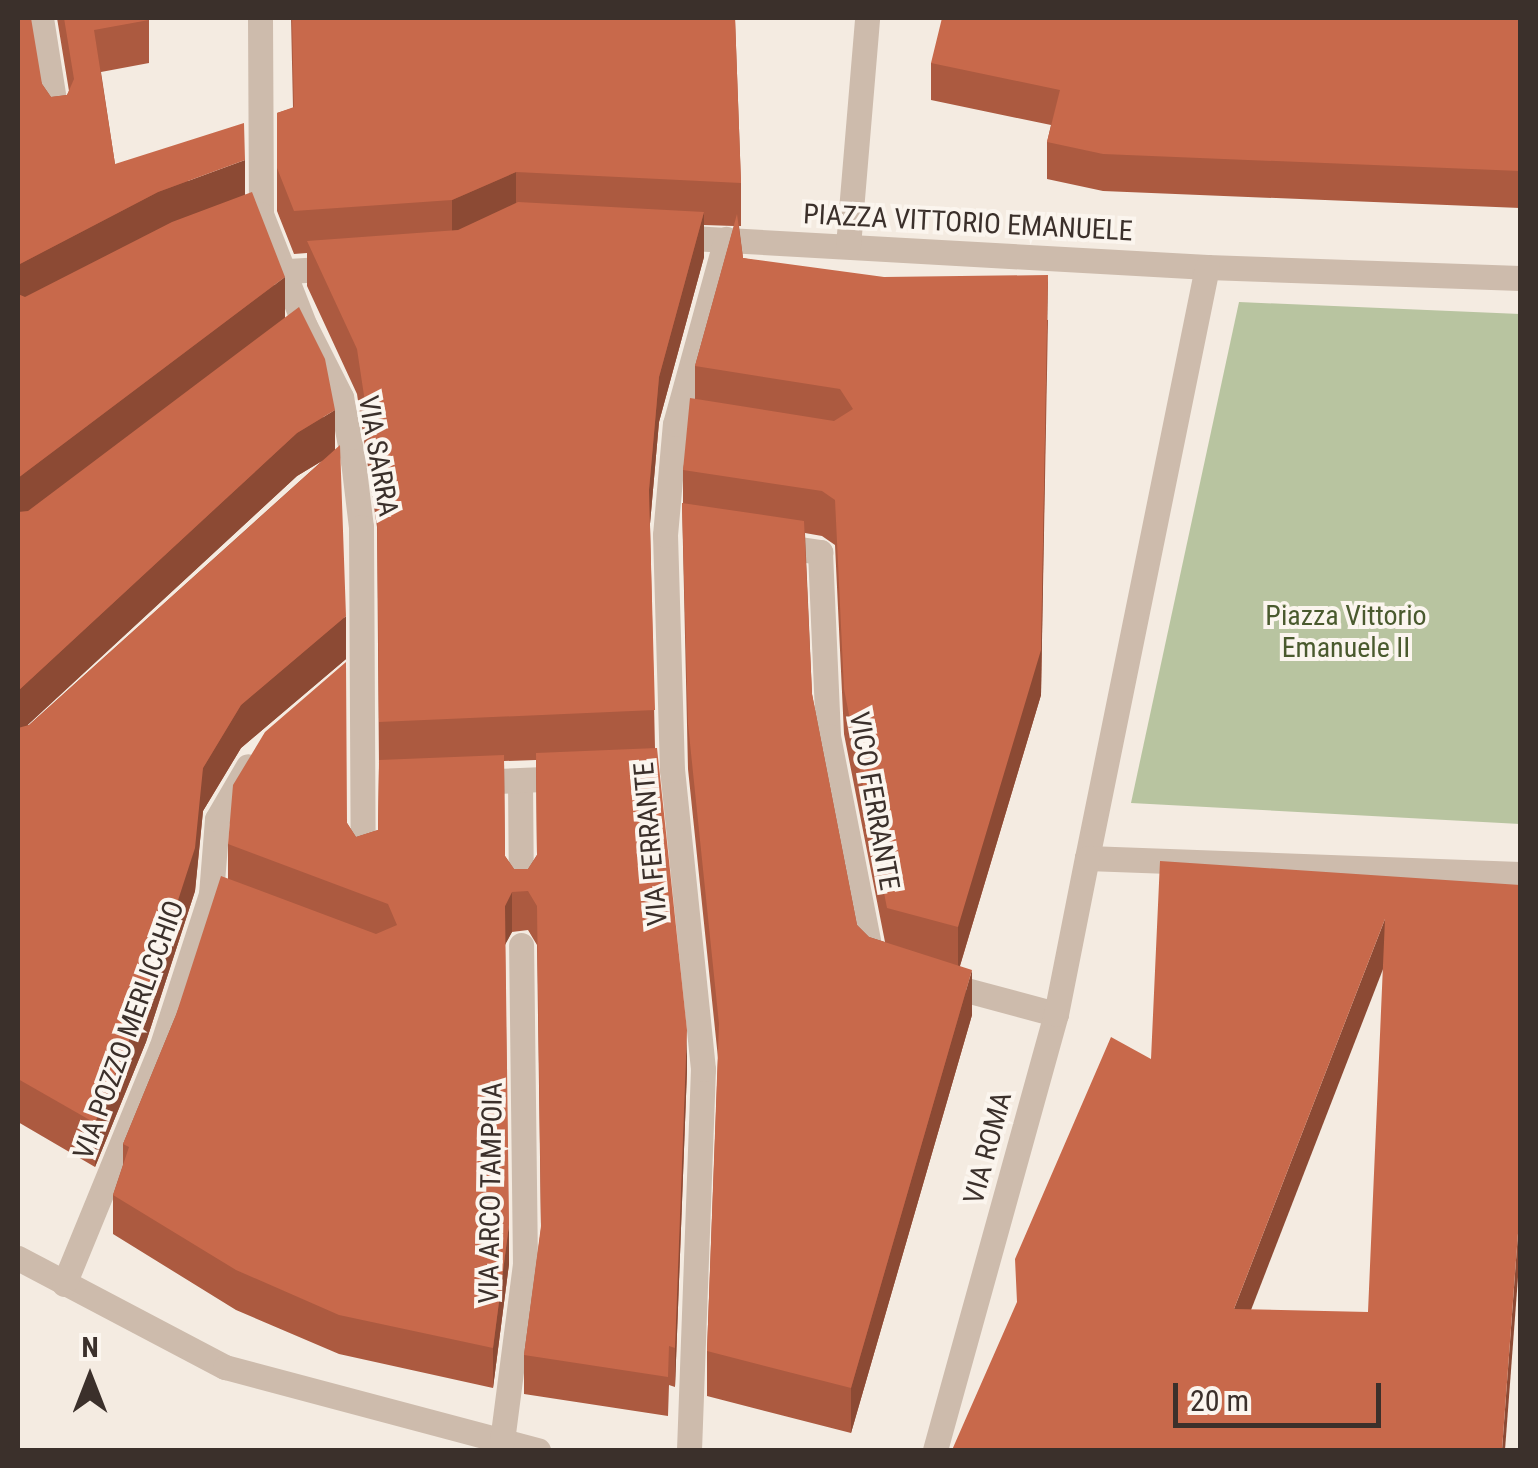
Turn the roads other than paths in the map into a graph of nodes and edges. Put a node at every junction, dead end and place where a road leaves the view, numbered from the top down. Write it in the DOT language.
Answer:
graph roads {
  1 [pos="42,18"];
  2 [pos="260,18"];
  3 [pos="866,18"];
  4 [pos="58,125"];
  5 [pos="261,214"];
  6 [pos="229,226"];
  7 [pos="650,236"];
  8 [pos="726,239"];
  9 [pos="848,246"];
  10 [pos="363,266"];
  11 [pos="1207,267"];
  12 [pos="288,272"];
  13 [pos="1520,278"];
  14 [pos="353,460"];
  15 [pos="323,479"];
  16 [pos="743,541"];
  17 [pos="360,668"];
  18 [pos="333,691"];
  19 [pos="265,748"];
  20 [pos="593,777"];
  21 [pos="520,781"];
  22 [pos="442,782"];
  23 [pos="1087,858"];
  24 [pos="363,862"];
  25 [pos="1520,874"];
  26 [pos="211,894"];
  27 [pos="521,894"];
  28 [pos="239,901"];
  29 [pos="521,945"];
  30 [pos="1056,1014"];
  31 [pos="18,1258"];
  32 [pos="64,1284"];
  33 [pos="502,1441"];
  34 [pos="538,1450"];
  35 [pos="688,1450"];
  36 [pos="934,1450"];
  1 -- 4 [label="street"];
  2 -- 5 [label="street, VIA SARRA"];
  3 -- 9 [label="street"];
  5 -- 6 [label="street"];
  5 -- 12 [label="street, VIA SARRA"];
  7 -- 8 [label="street, PIAZZA VITTORIO EMANUELE"];
  8 -- 9 [label="street, PIAZZA VITTORIO EMANUELE"];
  8 -- 35 [label="street, VIA FERRANTE"];
  9 -- 11 [label="street, PIAZZA VITTORIO EMANUELE"];
  10 -- 12 [label="street"];
  11 -- 13 [label="street, PIAZZA VITTORIO EMANUELE"];
  11 -- 23 [label="street, VIA ROMA"];
  12 -- 14 [label="street, VIA SARRA"];
  14 -- 15 [label="street"];
  14 -- 17 [label="street, VIA SARRA"];
  16 -- 30 [label="street, VICO FERRANTE"];
  17 -- 18 [label="street"];
  17 -- 24 [label="street, VIA SARRA"];
  19 -- 26 [label="street, VIA POZZO MERLICCHIO"];
  20 -- 21 [label="street"];
  21 -- 22 [label="street"];
  21 -- 27 [label="street"];
  23 -- 25 [label="street"];
  23 -- 30 [label="street, VIA ROMA"];
  26 -- 28 [label="street"];
  26 -- 32 [label="street, VIA POZZO MERLICCHIO"];
  29 -- 33 [label="street, VIA ARCO TAMPOIA"];
  30 -- 36 [label="street, VIA ROMA"];
  31 -- 32 [label="street"];
  32 -- 33 [label="street"];
  33 -- 34 [label="street"];
}
